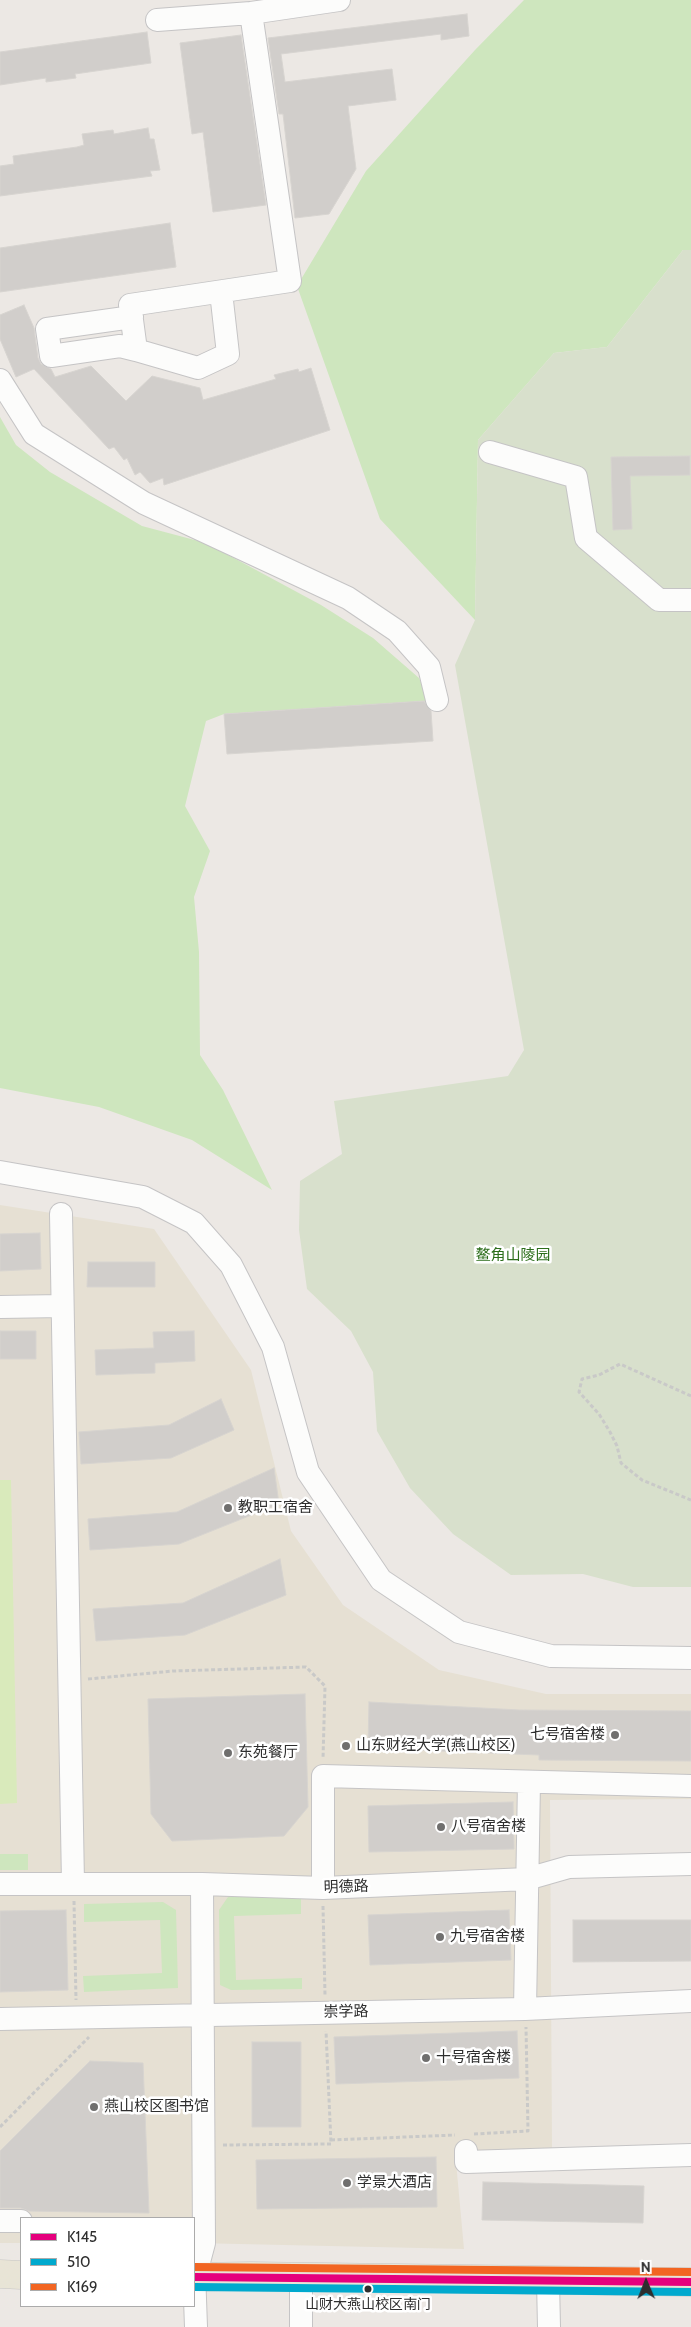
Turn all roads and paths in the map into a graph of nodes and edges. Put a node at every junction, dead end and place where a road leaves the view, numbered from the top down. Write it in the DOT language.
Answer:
graph roads {
  1 [pos="339,0"];
  2 [pos="251,14"];
  3 [pos="157,20"];
  4 [pos="221,292"];
  5 [pos="132,318"];
  6 [pos="136,350"];
  7 [pos="0,380"];
  8 [pos="490,452"];
  9 [pos="691,600"];
  10 [pos="437,700"];
  11 [pos="0,1172"];
  12 [pos="61,1214"];
  13 [pos="62,1306"];
  14 [pos="0,1307"];
  15 [pos="691,1396"];
  16 [pos="691,1500"];
  17 [pos="691,1658"];
  18 [pos="70,1680"];
  19 [pos="322,1776"];
  20 [pos="529,1782"];
  21 [pos="691,1786"];
  22 [pos="691,1864"];
  23 [pos="527,1879"];
  24 [pos="73,1883"];
  25 [pos="0,1884"];
  26 [pos="195,1884"];
  27 [pos="323,1888"];
  28 [pos="691,2001"];
  29 [pos="526,2008"];
  30 [pos="325,2013"];
  31 [pos="196,2016"];
  32 [pos="76,2018"];
  33 [pos="108,2018"];
  34 [pos="0,2019"];
  35 [pos="0,2127"];
  36 [pos="331,2140"];
  37 [pos="464,2140"];
  38 [pos="205,2146"];
  39 [pos="691,2155"];
  40 [pos="190,2217"];
  41 [pos="0,2221"];
  42 [pos="20,2222"];
  43 [pos="195,2272"];
  44 [pos="0,2274"];
  45 [pos="20,2275"];
  46 [pos="195,2275"];
  47 [pos="301,2276"];
  48 [pos="548,2281"];
  49 [pos="691,2282"];
  50 [pos="195,2301"];
  51 [pos="196,2327"];
  52 [pos="302,2327"];
  53 [pos="549,2327"];
  1 -- 2 [label="street"];
  2 -- 3 [label="street"];
  2 -- 4 [label="street"];
  4 -- 5 [label="street"];
  4 -- 6 [label="street"];
  5 -- 6 [label="street"];
  5 -- 6 [label="street"];
  7 -- 10 [label="street"];
  8 -- 9 [label="street"];
  11 -- 17 [label="street"];
  12 -- 13 [label="street"];
  13 -- 14 [label="street"];
  13 -- 18 [label="street"];
  15 -- 16 [label="path"];
  18 -- 19 [label="path"];
  18 -- 24 [label="street"];
  19 -- 20 [label="street"];
  19 -- 27 [label="street"];
  20 -- 21 [label="street"];
  20 -- 23 [label="street"];
  22 -- 23 [label="street, 明德路"];
  23 -- 27 [label="street, 明德路"];
  23 -- 29 [label="street"];
  24 -- 25 [label="street, 明德路"];
  24 -- 26 [label="street, 明德路"];
  24 -- 32 [label="path"];
  26 -- 27 [label="street, 明德路"];
  26 -- 31 [label="street"];
  27 -- 30 [label="path"];
  28 -- 29 [label="street, 崇学路"];
  29 -- 30 [label="street, 崇学路"];
  29 -- 37 [label="path"];
  30 -- 31 [label="street, 崇学路"];
  30 -- 36 [label="path"];
  31 -- 33 [label="street, 崇学路"];
  31 -- 38 [label="street"];
  31 -- 40 [label="street"];
  32 -- 33 [label="street, 崇学路"];
  32 -- 34 [label="street, 崇学路"];
  33 -- 35 [label="path"];
  36 -- 37 [label="path"];
  36 -- 38 [label="path"];
  37 -- 39 [label="street"];
  38 -- 43 [label="street"];
  41 -- 42 [label="street"];
  44 -- 45 [label="main road"];
  46 -- 47 [label="main road"];
  47 -- 48 [label="main road"];
  47 -- 52 [label="street"];
  48 -- 49 [label="main road"];
  48 -- 53 [label="street"];
  50 -- 51 [label="street"];
}
